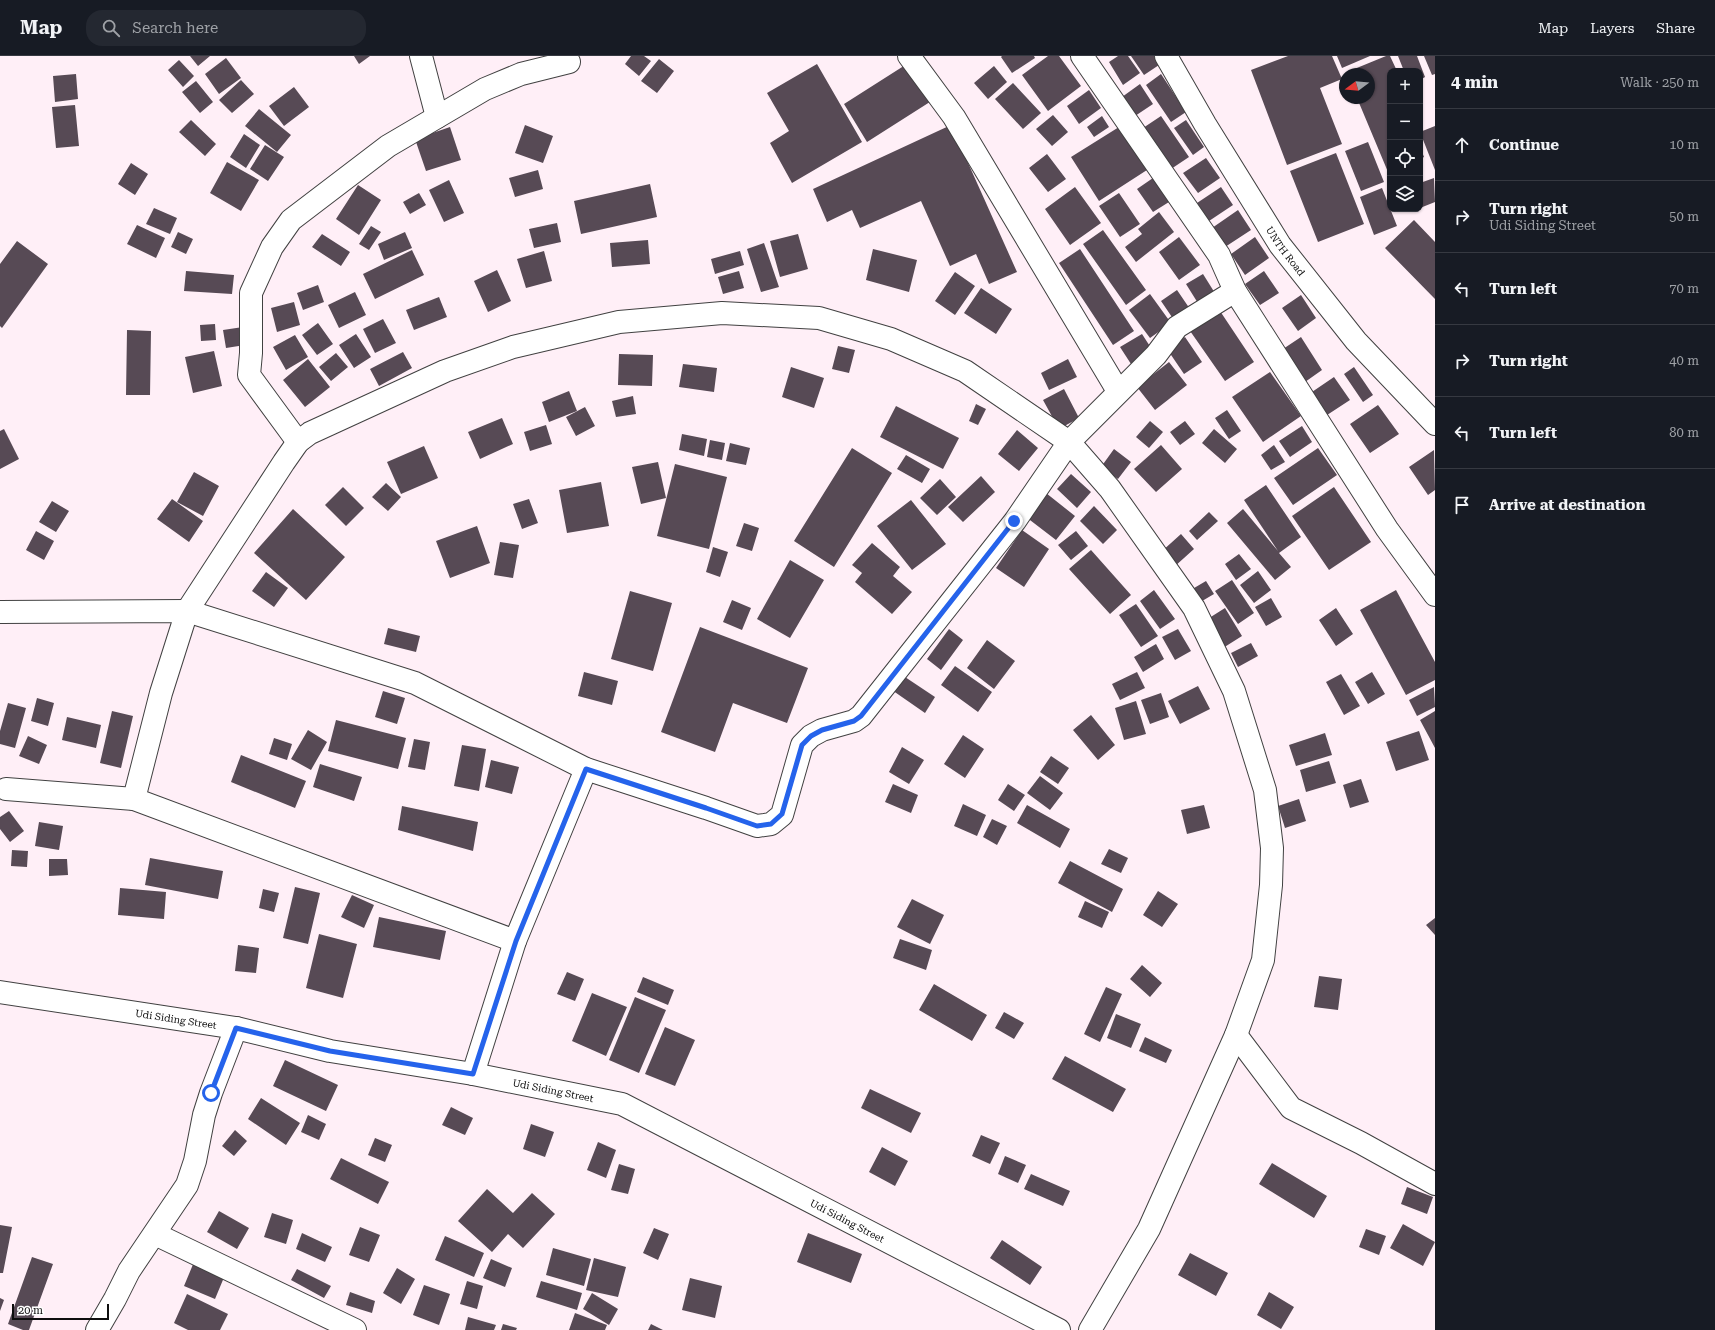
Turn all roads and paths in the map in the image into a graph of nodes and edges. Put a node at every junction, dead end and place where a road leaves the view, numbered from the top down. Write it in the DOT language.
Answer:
graph roads {
  1 [pos="421,56"];
  2 [pos="909,56"];
  3 [pos="1082,56"];
  4 [pos="1166,56"];
  5 [pos="569,62"];
  6 [pos="438,117"];
  7 [pos="1236,291"];
  8 [pos="1118,391"];
  9 [pos="1435,424"];
  10 [pos="298,442"];
  11 [pos="1069,442"];
  12 [pos="1435,595"];
  13 [pos="188,611"];
  14 [pos="0,612"];
  15 [pos="586,769"];
  16 [pos="6,789"];
  17 [pos="134,799"];
  18 [pos="516,941"];
  19 [pos="0,992"];
  20 [pos="236,1028"];
  21 [pos="1236,1035"];
  22 [pos="473,1074"];
  23 [pos="1435,1184"];
  24 [pos="155,1234"];
  25 [pos="97,1330"];
  26 [pos="355,1330"];
  27 [pos="1059,1330"];
  28 [pos="1090,1330"];
  1 -- 6 [label="street"];
  2 -- 8 [label="street"];
  3 -- 7 [label="street"];
  4 -- 9 [label="street, UNTH Road"];
  5 -- 6 [label="street"];
  6 -- 10 [label="street"];
  7 -- 8 [label="street"];
  7 -- 12 [label="street"];
  8 -- 11 [label="street"];
  10 -- 11 [label="street"];
  10 -- 13 [label="street"];
  11 -- 15 [label="street"];
  11 -- 21 [label="street"];
  13 -- 14 [label="street"];
  13 -- 15 [label="street"];
  13 -- 17 [label="street"];
  15 -- 18 [label="street"];
  16 -- 17 [label="street"];
  17 -- 18 [label="street"];
  18 -- 22 [label="street"];
  19 -- 20 [label="street, Udi Siding Street"];
  20 -- 22 [label="street, Udi Siding Street"];
  20 -- 24 [label="street"];
  21 -- 23 [label="street"];
  21 -- 28 [label="street"];
  22 -- 27 [label="street, Udi Siding Street"];
  24 -- 25 [label="street"];
  24 -- 26 [label="street"];
}
